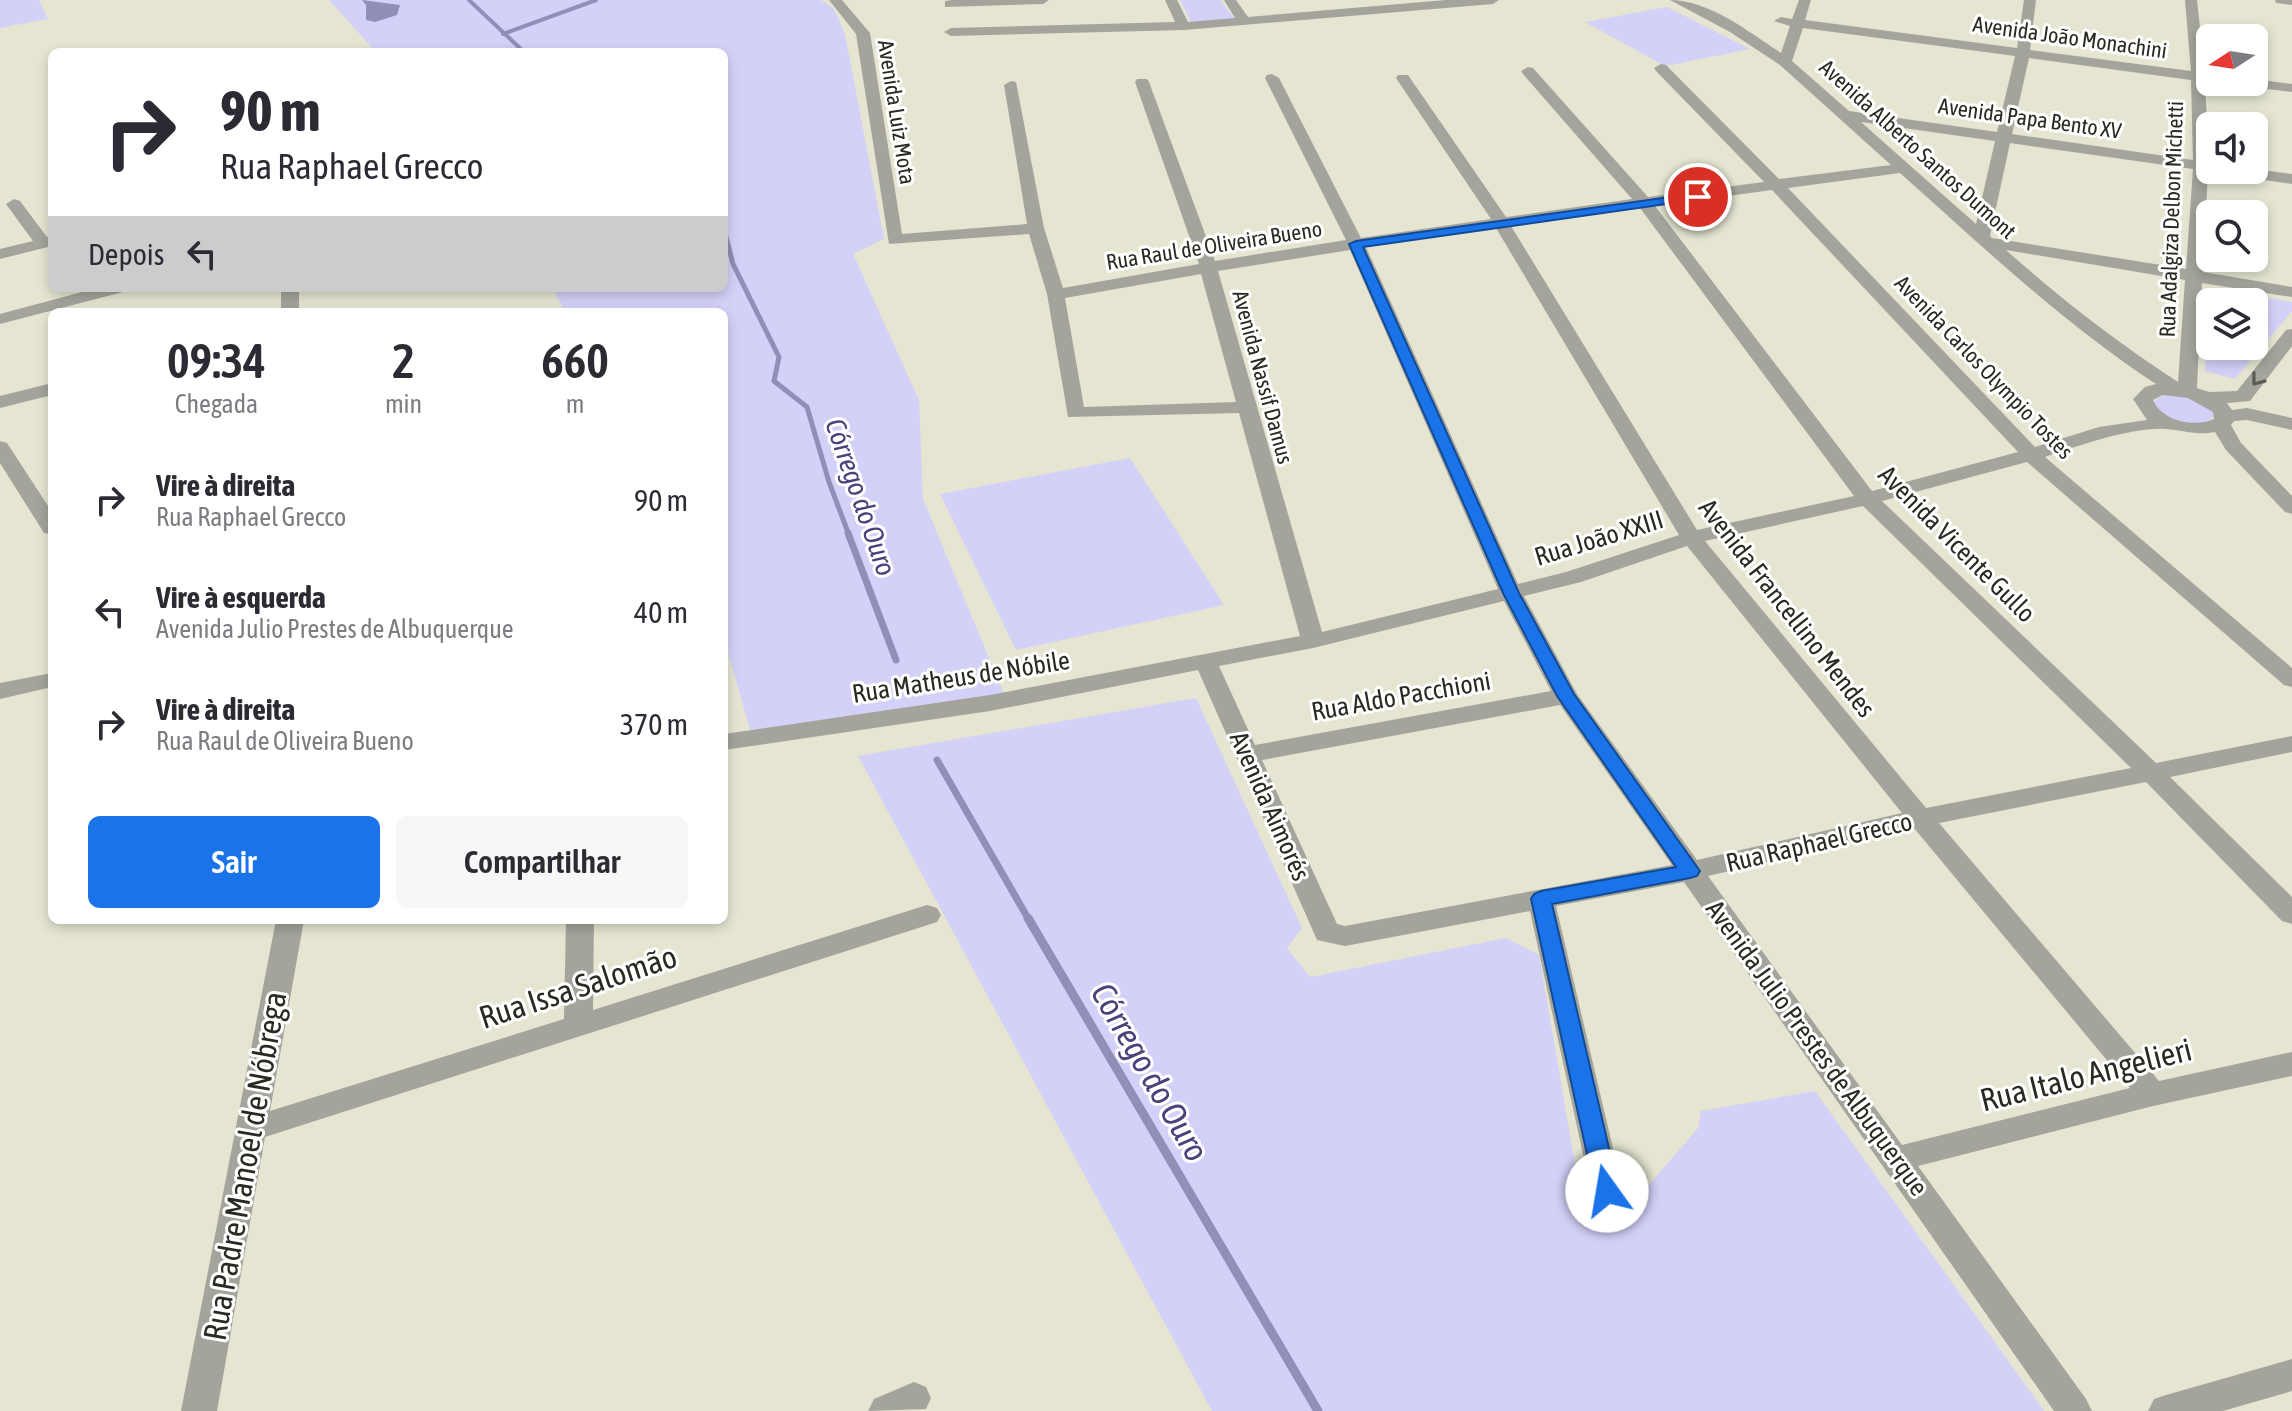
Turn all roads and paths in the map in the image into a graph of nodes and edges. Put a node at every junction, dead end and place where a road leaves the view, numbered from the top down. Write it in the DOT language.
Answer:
graph roads {
  1 [pos="835,0"];
  2 [pos="1043,0"];
  3 [pos="1171,0"];
  4 [pos="1230,0"];
  5 [pos="1493,0"];
  6 [pos="1676,0"];
  7 [pos="1805,0"];
  8 [pos="2030,0"];
  9 [pos="2191,0"];
  10 [pos="2281,0"];
  11 [pos="2292,1"];
  12 [pos="950,4"];
  13 [pos="1780,20"];
  14 [pos="1245,22"];
  15 [pos="1799,23"];
  16 [pos="1184,26"];
  17 [pos="1735,29"];
  18 [pos="2196,30"];
  19 [pos="951,32"];
  20 [pos="2023,52"];
  21 [pos="1779,58"];
  22 [pos="1661,68"];
  23 [pos="1528,71"];
  24 [pos="2196,76"];
  25 [pos="1272,78"];
  26 [pos="1403,78"];
  27 [pos="1142,82"];
  28 [pos="1011,85"];
  29 [pos="2268,85"];
  30 [pos="2292,88"];
  31 [pos="1843,115"];
  32 [pos="2005,136"];
  33 [pos="2196,165"];
  34 [pos="1903,168"];
  35 [pos="2268,175"];
  36 [pos="2292,179"];
  37 [pos="2205,184"];
  38 [pos="1776,185"];
  39 [pos="14,204"];
  40 [pos="1646,205"];
  41 [pos="1501,222"];
  42 [pos="1036,228"];
  43 [pos="1984,240"];
  44 [pos="47,242"];
  45 [pos="1356,244"];
  46 [pos="0,254"];
  47 [pos="1208,266"];
  48 [pos="2197,275"];
  49 [pos="102,292"];
  50 [pos="2292,292"];
  51 [pos="1056,294"];
  52 [pos="0,319"];
  53 [pos="2292,334"];
  54 [pos="2118,351"];
  55 [pos="48,390"];
  56 [pos="2182,390"];
  57 [pos="2208,398"];
  58 [pos="2144,399"];
  59 [pos="0,402"];
  60 [pos="1245,407"];
  61 [pos="2223,420"];
  62 [pos="2292,424"];
  63 [pos="2176,425"];
  64 [pos="2099,433"];
  65 [pos="0,447"];
  66 [pos="2031,455"];
  67 [pos="2264,482"];
  68 [pos="1867,499"];
  69 [pos="2292,508"];
  70 [pos="48,522"];
  71 [pos="1691,538"];
  72 [pos="1511,593"];
  73 [pos="1313,641"];
  74 [pos="1206,663"];
  75 [pos="2292,680"];
  76 [pos="48,681"];
  77 [pos="0,691"];
  78 [pos="1566,696"];
  79 [pos="728,741"];
  80 [pos="2292,744"];
  81 [pos="1247,755"];
  82 [pos="2151,772"];
  83 [pos="1920,818"];
  84 [pos="1690,871"];
  85 [pos="1541,899"];
  86 [pos="2292,914"];
  87 [pos="927,915"];
  88 [pos="289,924"];
  89 [pos="580,924"];
  90 [pos="1345,936"];
  91 [pos="578,1024"];
  92 [pos="2292,1064"];
  93 [pos="2153,1094"];
  94 [pos="252,1129"];
  95 [pos="1897,1159"];
  96 [pos="1607,1191"];
  97 [pos="2292,1375"];
  98 [pos="199,1411"];
  99 [pos="2074,1411"];
  100 [pos="2166,1411"];
  1 -- 42 [label="street, Avenida Luiz Mota"];
  2 -- 12 [label="street"];
  3 -- 16 [label="street"];
  4 -- 14 [label="street"];
  5 -- 14 [label="street"];
  6 -- 17 [label="street, Avenida Alberto Santos Dumont"];
  7 -- 15 [label="street"];
  8 -- 20 [label="street"];
  9 -- 18 [label="street, Rua Adalgiza Delbon Michetti"];
  10 -- 11 [label="street"];
  13 -- 15 [label="street, Avenida João Monachini"];
  13 -- 17 [label="street, Avenida João Monachini"];
  13 -- 21 [label="street"];
  14 -- 16 [label="street"];
  15 -- 20 [label="street, Avenida João Monachini"];
  15 -- 21 [label="street"];
  16 -- 19 [label="street"];
  17 -- 21 [label="street, Avenida Alberto Santos Dumont"];
  20 -- 24 [label="street, Avenida João Monachini"];
  20 -- 32 [label="street"];
  21 -- 31 [label="street, Avenida Alberto Santos Dumont"];
  22 -- 38 [label="street, Avenida Carlos Olympio Tostes"];
  23 -- 40 [label="street, Avenida Vicente Gullo"];
  25 -- 45 [label="street, Avenida Julio Prestes de Albuquerque"];
  26 -- 41 [label="street, Avenida Francellino Mendes"];
  27 -- 47 [label="street, Avenida Nassif Damus"];
  28 -- 42 [label="street"];
  29 -- 30 [label="street"];
  31 -- 32 [label="street, Avenida Papa Bento XV"];
  31 -- 34 [label="street, Avenida Alberto Santos Dumont"];
  32 -- 33 [label="street, Avenida Papa Bento XV"];
  32 -- 43 [label="street"];
  34 -- 38 [label="street, Rua Raul de Oliveira Bueno"];
  34 -- 43 [label="street, Avenida Alberto Santos Dumont"];
  35 -- 36 [label="street"];
  37 -- 48 [label="street, Rua Adalgiza Delbon Michetti"];
  38 -- 40 [label="street, Rua Raul de Oliveira Bueno"];
  38 -- 66 [label="street, Avenida Carlos Olympio Tostes"];
  39 -- 44 [label="street"];
  40 -- 41 [label="street, Rua Raul de Oliveira Bueno"];
  40 -- 68 [label="street, Avenida Vicente Gullo"];
  41 -- 45 [label="street, Rua Raul de Oliveira Bueno"];
  41 -- 71 [label="street, Avenida Francellino Mendes"];
  42 -- 51 [label="street"];
  43 -- 48 [label="street"];
  43 -- 54 [label="street, Avenida Alberto Santos Dumont"];
  44 -- 46 [label="street"];
  45 -- 47 [label="street, Rua Raul de Oliveira Bueno"];
  45 -- 72 [label="street, Avenida Julio Prestes de Albuquerque"];
  47 -- 51 [label="street, Rua Raul de Oliveira Bueno"];
  47 -- 60 [label="street, Avenida Nassif Damus"];
  48 -- 50 [label="street"];
  48 -- 56 [label="street, Rua Adalgiza Delbon Michetti"];
  49 -- 52 [label="street"];
  51 -- 60 [label="street"];
  53 -- 57 [label="street, one-way"];
  54 -- 56 [label="street, Avenida Alberto Santos Dumont"];
  54 -- 58 [label="street, Avenida Alberto Santos Dumont"];
  55 -- 59 [label="street"];
  56 -- 57 [label="street"];
  56 -- 58 [label="street"];
  57 -- 61 [label="street"];
  58 -- 63 [label="street"];
  58 -- 64 [label="street, Rua João XXIII"];
  60 -- 73 [label="street, Avenida Nassif Damus"];
  61 -- 62 [label="street, Rua João XXIII"];
  61 -- 63 [label="street, Rua João XXIII"];
  61 -- 67 [label="street"];
  63 -- 64 [label="street, Rua João XXIII"];
  63 -- 67 [label="street"];
  64 -- 66 [label="street, Rua João XXIII"];
  65 -- 70 [label="street"];
  66 -- 68 [label="street, Rua João XXIII"];
  66 -- 75 [label="street, Avenida Carlos Olympio Tostes"];
  67 -- 69 [label="street"];
  68 -- 71 [label="street, Rua João XXIII"];
  68 -- 82 [label="street, Avenida Vicente Gullo"];
  71 -- 72 [label="street, Rua João XXIII"];
  71 -- 83 [label="street, Avenida Francellino Mendes"];
  72 -- 73 [label="street, Rua João XXIII"];
  72 -- 78 [label="street, Avenida Julio Prestes de Albuquerque"];
  73 -- 74 [label="street, Rua João XXIII"];
  74 -- 79 [label="street, Rua Matheus de Nóbile"];
  74 -- 81 [label="street, Avenida Aimorés"];
  76 -- 77 [label="street"];
  78 -- 81 [label="street, Rua Aldo Pacchioni"];
  78 -- 84 [label="street, Avenida Julio Prestes de Albuquerque"];
  80 -- 82 [label="street, Rua Raphael Grecco"];
  81 -- 90 [label="street, Avenida Aimorés"];
  82 -- 83 [label="street, Rua Raphael Grecco"];
  82 -- 86 [label="street, Avenida Vicente Gullo"];
  83 -- 84 [label="street, Rua Raphael Grecco"];
  83 -- 93 [label="street, Avenida Francellino Mendes"];
  84 -- 85 [label="street, Rua Raphael Grecco"];
  84 -- 95 [label="street, Avenida Julio Prestes de Albuquerque"];
  85 -- 90 [label="street, Rua Raphael Grecco"];
  85 -- 96 [label="street"];
  87 -- 91 [label="street, Rua Issa Salomão"];
  88 -- 94 [label="street, Rua Padre Manoel de Nóbrega"];
  89 -- 91 [label="street"];
  91 -- 94 [label="street, Rua Issa Salomão"];
  92 -- 93 [label="street, Rua Italo Angelieri"];
  93 -- 95 [label="street, Rua Italo Angelieri"];
  94 -- 98 [label="street, Rua Padre Manoel de Nóbrega"];
  95 -- 99 [label="street, Avenida Julio Prestes de Albuquerque"];
  97 -- 100 [label="street"];
}
